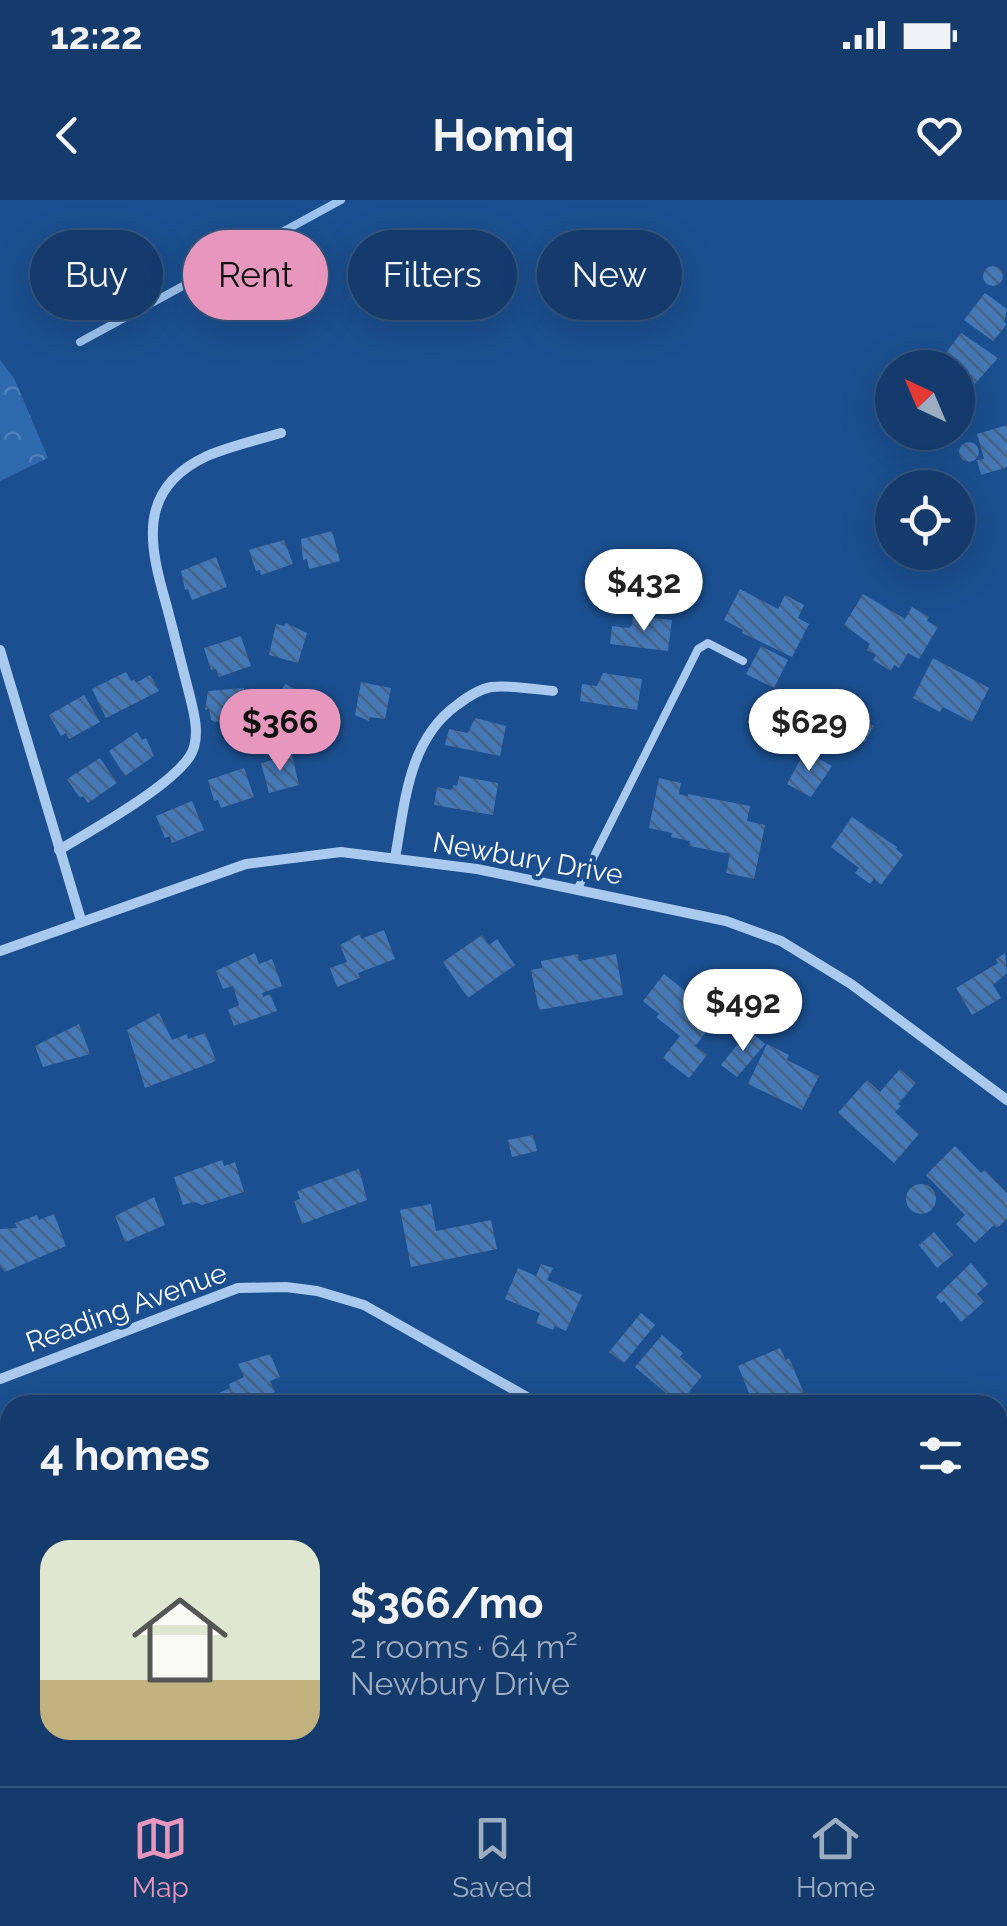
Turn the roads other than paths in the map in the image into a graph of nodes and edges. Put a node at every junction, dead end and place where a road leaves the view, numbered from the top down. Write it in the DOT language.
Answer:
graph roads {
  1 [pos="280,432"];
  2 [pos="0,650"];
  3 [pos="743,662"];
  4 [pos="553,690"];
  5 [pos="59,850"];
  6 [pos="395,858"];
  7 [pos="578,888"];
  8 [pos="81,920"];
  9 [pos="0,951"];
  10 [pos="1007,1100"];
  11 [pos="0,1378"];
  12 [pos="523,1395"];
  1 -- 5 [label="street"];
  2 -- 5 [label="street"];
  3 -- 7 [label="lane"];
  4 -- 6 [label="street"];
  5 -- 8 [label="street"];
  6 -- 7 [label="street, Newbury Drive"];
  6 -- 8 [label="street, Newbury Drive"];
  7 -- 10 [label="street, Newbury Drive"];
  8 -- 9 [label="street, Newbury Drive"];
  11 -- 12 [label="street, Reading Avenue"];
}
